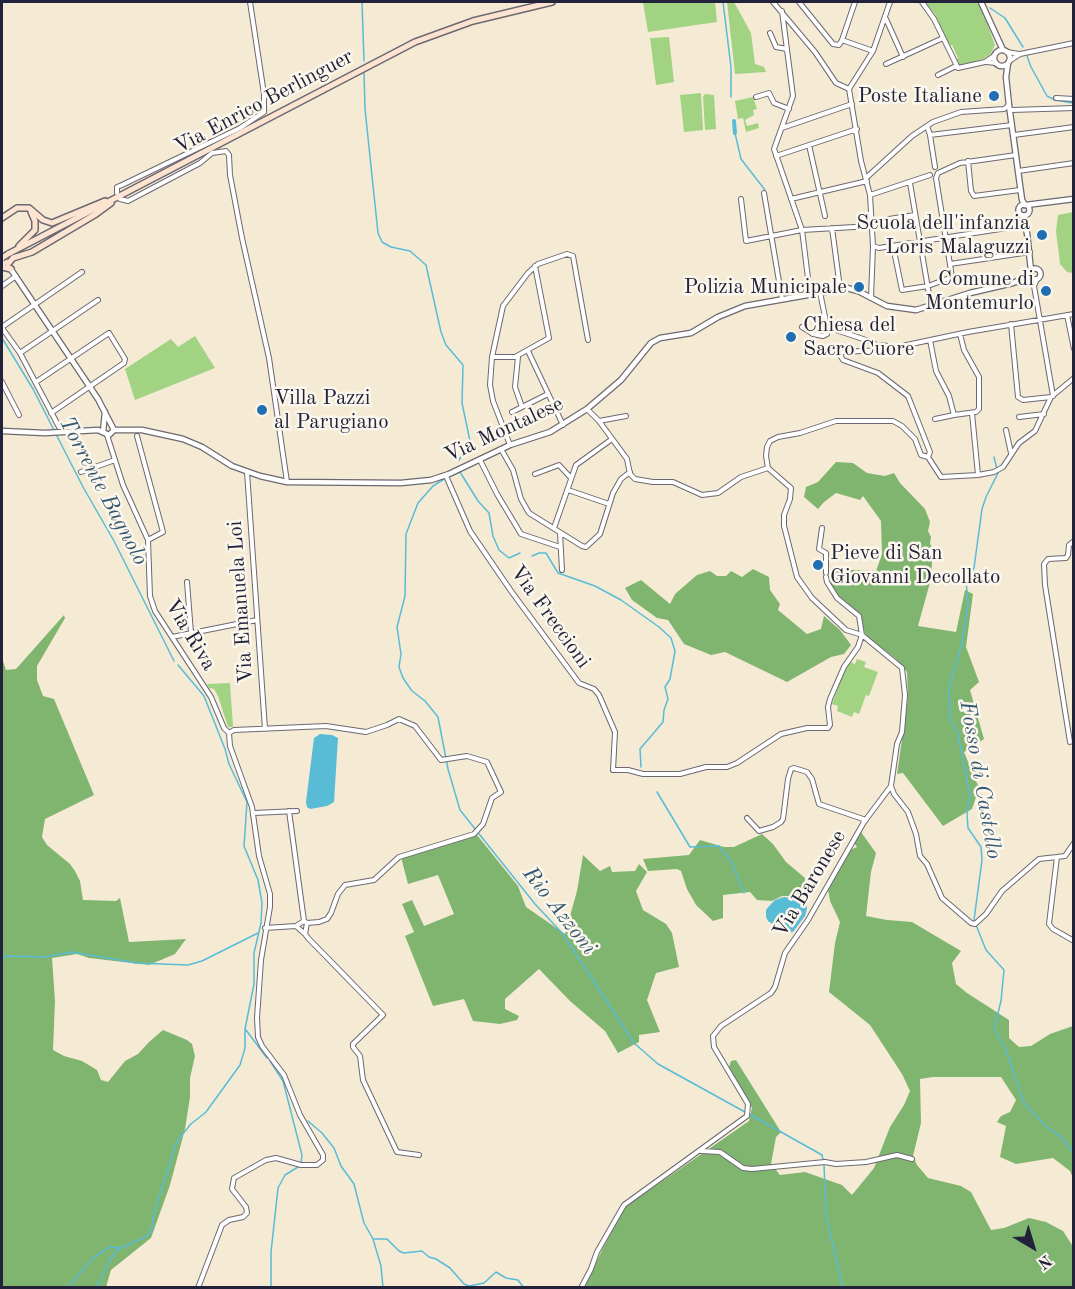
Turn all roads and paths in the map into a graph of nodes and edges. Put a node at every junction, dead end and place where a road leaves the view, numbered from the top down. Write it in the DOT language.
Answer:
graph roads {
  1 [pos="250,2"];
  2 [pos="552,2"];
  3 [pos="773,2"];
  4 [pos="799,2"];
  5 [pos="855,2"];
  6 [pos="890,2"];
  7 [pos="922,2"];
  8 [pos="981,2"];
  9 [pos="782,11"];
  10 [pos="885,18"];
  11 [pos="770,33"];
  12 [pos="996,36"];
  13 [pos="943,38"];
  14 [pos="842,40"];
  15 [pos="1074,43"];
  16 [pos="787,49"];
  17 [pos="873,51"];
  18 [pos="1005,51"];
  19 [pos="996,54"];
  20 [pos="1020,54"];
  21 [pos="903,57"];
  22 [pos="985,62"];
  23 [pos="1009,62"];
  24 [pos="886,64"];
  25 [pos="998,64"];
  26 [pos="956,66"];
  27 [pos="938,75"];
  28 [pos="1006,77"];
  29 [pos="849,89"];
  30 [pos="756,97"];
  31 [pos="1056,98"];
  32 [pos="1074,99"];
  33 [pos="852,104"];
  34 [pos="1010,108"];
  35 [pos="1074,108"];
  36 [pos="789,109"];
  37 [pos="1012,124"];
  38 [pos="927,126"];
  39 [pos="1074,127"];
  40 [pos="781,128"];
  41 [pos="857,129"];
  42 [pos="930,135"];
  43 [pos="1014,135"];
  44 [pos="809,145"];
  45 [pos="1016,155"];
  46 [pos="776,156"];
  47 [pos="968,162"];
  48 [pos="1074,163"];
  49 [pos="935,167"];
  50 [pos="943,170"];
  51 [pos="1018,171"];
  52 [pos="930,175"];
  53 [pos="936,178"];
  54 [pos="867,180"];
  55 [pos="910,183"];
  56 [pos="1020,190"];
  57 [pos="764,193"];
  58 [pos="819,193"];
  59 [pos="870,195"];
  60 [pos="117,197"];
  61 [pos="741,199"];
  62 [pos="791,199"];
  63 [pos="1074,200"];
  64 [pos="1024,205"];
  65 [pos="25,207"];
  66 [pos="915,215"];
  67 [pos="3,216"];
  68 [pos="825,216"];
  69 [pos="1024,216"];
  70 [pos="889,219"];
  71 [pos="872,226"];
  72 [pos="832,228"];
  73 [pos="802,230"];
  74 [pos="1026,231"];
  75 [pos="771,237"];
  76 [pos="945,237"];
  77 [pos="920,241"];
  78 [pos="873,246"];
  79 [pos="893,246"];
  80 [pos="1030,252"];
  81 [pos="5,261"];
  82 [pos="950,264"];
  83 [pos="535,266"];
  84 [pos="1037,268"];
  85 [pos="82,272"];
  86 [pos="16,276"];
  87 [pos="1032,276"];
  88 [pos="2,286"];
  89 [pos="928,286"];
  90 [pos="840,288"];
  91 [pos="820,292"];
  92 [pos="810,294"];
  93 [pos="871,298"];
  94 [pos="782,299"];
  95 [pos="98,300"];
  96 [pos="35,304"];
  97 [pos="931,306"];
  98 [pos="1074,314"];
  99 [pos="1067,315"];
  100 [pos="1040,319"];
  101 [pos="1011,324"];
  102 [pos="2,327"];
  103 [pos="802,327"];
  104 [pos="828,327"];
  105 [pos="53,331"];
  106 [pos="960,334"];
  107 [pos="588,340"];
  108 [pos="930,340"];
  109 [pos="875,349"];
  110 [pos="1074,349"];
  111 [pos="528,351"];
  112 [pos="20,352"];
  113 [pos="518,356"];
  114 [pos="492,357"];
  115 [pos="72,359"];
  116 [pos="1074,378"];
  117 [pos="2,382"];
  118 [pos="36,382"];
  119 [pos="90,386"];
  120 [pos="548,394"];
  121 [pos="1052,397"];
  122 [pos="522,407"];
  123 [pos="586,408"];
  124 [pos="512,412"];
  125 [pos="51,413"];
  126 [pos="972,413"];
  127 [pos="1044,414"];
  128 [pos="19,415"];
  129 [pos="954,415"];
  130 [pos="626,416"];
  131 [pos="1019,417"];
  132 [pos="934,420"];
  133 [pos="599,421"];
  134 [pos="563,425"];
  135 [pos="109,430"];
  136 [pos="1006,430"];
  137 [pos="2,431"];
  138 [pos="79,431"];
  139 [pos="137,436"];
  140 [pos="612,439"];
  141 [pos="510,446"];
  142 [pos="501,449"];
  143 [pos="1011,454"];
  144 [pos="928,457"];
  145 [pos="115,460"];
  146 [pos="480,460"];
  147 [pos="768,468"];
  148 [pos="81,472"];
  149 [pos="247,472"];
  150 [pos="630,472"];
  151 [pos="535,474"];
  152 [pos="978,475"];
  153 [pos="446,476"];
  154 [pos="572,479"];
  155 [pos="287,482"];
  156 [pos="568,490"];
  157 [pos="609,504"];
  158 [pos="554,528"];
  159 [pos="822,528"];
  160 [pos="560,532"];
  161 [pos="148,540"];
  162 [pos="1074,542"];
  163 [pos="560,547"];
  164 [pos="562,570"];
  165 [pos="188,582"];
  166 [pos="257,620"];
  167 [pos="191,633"];
  168 [pos="862,635"];
  169 [pos="172,637"];
  170 [pos="265,729"];
  171 [pos="229,733"];
  172 [pos="1070,742"];
  173 [pos="891,786"];
  174 [pos="289,811"];
  175 [pos="297,811"];
  176 [pos="254,813"];
  177 [pos="747,818"];
  178 [pos="866,820"];
  179 [pos="1074,843"];
  180 [pos="1057,857"];
  181 [pos="306,922"];
  182 [pos="296,926"];
  183 [pos="265,928"];
  184 [pos="305,934"];
  185 [pos="1074,941"];
  186 [pos="700,1151"];
  187 [pos="419,1155"];
  188 [pos="912,1159"];
  189 [pos="198,1287"];
  190 [pos="581,1287"];
  1 -- 60 [label="street"];
  2 -- 60 [label="main road, Via Enrico Berlinguer"];
  3 -- 9 [label="street"];
  4 -- 14 [label="street"];
  5 -- 14 [label="street"];
  6 -- 10 [label="street"];
  7 -- 13 [label="street"];
  8 -- 12 [label="street"];
  9 -- 16 [label="street"];
  9 -- 29 [label="street"];
  10 -- 17 [label="street"];
  10 -- 21 [label="street"];
  11 -- 16 [label="street"];
  12 -- 18 [label="street"];
  12 -- 19 [label="street"];
  13 -- 21 [label="street"];
  13 -- 26 [label="street"];
  14 -- 17 [label="street"];
  15 -- 20 [label="street"];
  16 -- 36 [label="street"];
  17 -- 29 [label="street"];
  18 -- 19 [label="street"];
  18 -- 20 [label="street"];
  18 -- 23 [label="street"];
  19 -- 22 [label="street"];
  19 -- 25 [label="street"];
  20 -- 23 [label="street"];
  21 -- 24 [label="street"];
  22 -- 25 [label="street"];
  22 -- 26 [label="street"];
  23 -- 25 [label="street"];
  23 -- 28 [label="street"];
  25 -- 28 [label="street"];
  26 -- 27 [label="street"];
  28 -- 34 [label="street"];
  29 -- 33 [label="street"];
  30 -- 36 [label="street"];
  31 -- 32 [label="street"];
  33 -- 40 [label="street"];
  33 -- 41 [label="street"];
  34 -- 35 [label="street"];
  34 -- 37 [label="street"];
  34 -- 38 [label="street"];
  36 -- 40 [label="street"];
  37 -- 42 [label="street"];
  37 -- 43 [label="street"];
  38 -- 42 [label="street"];
  38 -- 54 [label="street"];
  39 -- 43 [label="street"];
  40 -- 46 [label="street"];
  41 -- 44 [label="street"];
  41 -- 54 [label="street"];
  42 -- 49 [label="street"];
  43 -- 45 [label="street"];
  44 -- 46 [label="street"];
  44 -- 58 [label="street"];
  45 -- 47 [label="street"];
  45 -- 51 [label="street"];
  46 -- 62 [label="street"];
  47 -- 50 [label="street"];
  47 -- 56 [label="street"];
  48 -- 51 [label="street"];
  49 -- 50 [label="street"];
  49 -- 52 [label="street"];
  50 -- 53 [label="street"];
  51 -- 56 [label="street"];
  52 -- 53 [label="street"];
  52 -- 55 [label="street"];
  53 -- 76 [label="street"];
  54 -- 58 [label="street"];
  54 -- 59 [label="street"];
  55 -- 59 [label="street"];
  55 -- 66 [label="street"];
  56 -- 64 [label="street"];
  57 -- 75 [label="street"];
  58 -- 62 [label="street"];
  58 -- 68 [label="street"];
  59 -- 71 [label="street"];
  60 -- 65 [label="main road"];
  60 -- 81 [label="main road, Via Enrico Berlinguer"];
  60 -- 81 [label="main road"];
  60 -- 155 [label="street"];
  61 -- 75 [label="street"];
  62 -- 73 [label="street"];
  63 -- 64 [label="street"];
  64 -- 69 [label="street"];
  64 -- 69 [label="street"];
  65 -- 67 [label="main road"];
  65 -- 81 [label="main road"];
  66 -- 70 [label="street"];
  66 -- 77 [label="street"];
  69 -- 74 [label="street"];
  71 -- 72 [label="street"];
  71 -- 78 [label="street"];
  72 -- 73 [label="street"];
  72 -- 90 [label="street"];
  73 -- 75 [label="street"];
  73 -- 92 [label="street"];
  74 -- 76 [label="street"];
  74 -- 80 [label="street"];
  75 -- 94 [label="street"];
  76 -- 77 [label="street"];
  76 -- 82 [label="street"];
  77 -- 79 [label="street"];
  77 -- 89 [label="street"];
  78 -- 79 [label="street"];
  78 -- 93 [label="street"];
  79 -- 89 [label="street"];
  80 -- 82 [label="street"];
  80 -- 84 [label="street"];
  80 -- 87 [label="street"];
  81 -- 86 [label="street"];
  82 -- 89 [label="street"];
  83 -- 107 [label="street"];
  83 -- 111 [label="street"];
  83 -- 114 [label="street"];
  84 -- 87 [label="street, Via Montalese"];
  84 -- 87 [label="street"];
  85 -- 96 [label="street"];
  86 -- 88 [label="street"];
  86 -- 96 [label="street"];
  87 -- 97 [label="street, Via Montalese"];
  87 -- 100 [label="street"];
  89 -- 97 [label="street"];
  90 -- 91 [label="street, Via Montalese"];
  90 -- 93 [label="street, Via Montalese"];
  91 -- 92 [label="street, Via Montalese"];
  91 -- 104 [label="street"];
  92 -- 94 [label="street, Via Montalese"];
  93 -- 97 [label="street, Via Montalese"];
  94 -- 123 [label="street, Via Montalese"];
  95 -- 105 [label="street"];
  96 -- 102 [label="street"];
  96 -- 105 [label="street"];
  98 -- 99 [label="street"];
  99 -- 100 [label="street"];
  99 -- 110 [label="street"];
  100 -- 101 [label="street"];
  100 -- 121 [label="street"];
  101 -- 106 [label="street"];
  101 -- 121 [label="street"];
  102 -- 112 [label="street"];
  103 -- 104 [label="street"];
  104 -- 109 [label="street"];
  105 -- 112 [label="street"];
  105 -- 115 [label="street"];
  106 -- 108 [label="street"];
  106 -- 126 [label="street"];
  108 -- 109 [label="street"];
  108 -- 129 [label="street"];
  109 -- 144 [label="street"];
  111 -- 113 [label="street"];
  111 -- 120 [label="street"];
  112 -- 118 [label="street"];
  113 -- 114 [label="street"];
  113 -- 122 [label="street"];
  114 -- 141 [label="street"];
  115 -- 118 [label="street"];
  115 -- 119 [label="street"];
  115 -- 119 [label="street"];
  116 -- 121 [label="street"];
  117 -- 128 [label="street"];
  118 -- 125 [label="street"];
  119 -- 125 [label="street"];
  119 -- 135 [label="street"];
  120 -- 122 [label="street"];
  120 -- 134 [label="street"];
  121 -- 127 [label="street"];
  122 -- 124 [label="street"];
  123 -- 133 [label="street"];
  123 -- 134 [label="street, Via Montalese"];
  125 -- 138 [label="street"];
  126 -- 129 [label="street"];
  126 -- 152 [label="street"];
  127 -- 131 [label="street"];
  127 -- 143 [label="street"];
  129 -- 132 [label="street"];
  130 -- 133 [label="street"];
  133 -- 140 [label="street"];
  134 -- 141 [label="street, Via Montalese"];
  135 -- 138 [label="street, Via Montalese"];
  135 -- 145 [label="street, Via Riva"];
  135 -- 149 [label="street, Via Montalese"];
  136 -- 143 [label="street"];
  137 -- 138 [label="street, Via Montalese"];
  139 -- 161 [label="street"];
  140 -- 150 [label="street"];
  140 -- 154 [label="street"];
  141 -- 142 [label="street, Via Montalese"];
  142 -- 146 [label="street, Via Montalese"];
  142 -- 158 [label="street"];
  143 -- 152 [label="street"];
  144 -- 147 [label="street"];
  144 -- 152 [label="street"];
  145 -- 148 [label="street"];
  145 -- 161 [label="street, Via Riva"];
  146 -- 153 [label="street, Via Montalese"];
  146 -- 163 [label="street"];
  147 -- 150 [label="street"];
  147 -- 168 [label="street"];
  149 -- 155 [label="street, Via Montalese"];
  149 -- 166 [label="street, Via Emanuela Loi"];
  150 -- 157 [label="street"];
  151 -- 154 [label="street"];
  153 -- 155 [label="street, Via Montalese"];
  153 -- 168 [label="street, Via Freccioni"];
  154 -- 156 [label="street"];
  156 -- 157 [label="street"];
  156 -- 158 [label="street"];
  157 -- 160 [label="street"];
  158 -- 160 [label="street"];
  159 -- 168 [label="street"];
  160 -- 163 [label="street"];
  161 -- 169 [label="street, Via Riva"];
  162 -- 172 [label="street"];
  163 -- 164 [label="street"];
  165 -- 167 [label="street"];
  166 -- 167 [label="street"];
  166 -- 170 [label="street, Via Emanuela Loi"];
  167 -- 169 [label="street"];
  168 -- 173 [label="street"];
  169 -- 171 [label="street, Via Riva"];
  170 -- 171 [label="street"];
  170 -- 181 [label="street"];
  171 -- 176 [label="street, Via Riva"];
  173 -- 178 [label="street, Via Baronese"];
  173 -- 180 [label="street"];
  174 -- 175 [label="street"];
  174 -- 176 [label="street"];
  174 -- 181 [label="street"];
  176 -- 183 [label="street, Via Riva"];
  177 -- 178 [label="street, Via Baronese"];
  178 -- 186 [label="street, Via Baronese"];
  179 -- 180 [label="street"];
  180 -- 185 [label="street"];
  181 -- 182 [label="street"];
  181 -- 184 [label="street"];
  182 -- 183 [label="street"];
  182 -- 184 [label="street"];
  183 -- 189 [label="street, Via Riva"];
  184 -- 187 [label="street"];
  186 -- 188 [label="street"];
  186 -- 190 [label="street, Via Baronese"];
}
